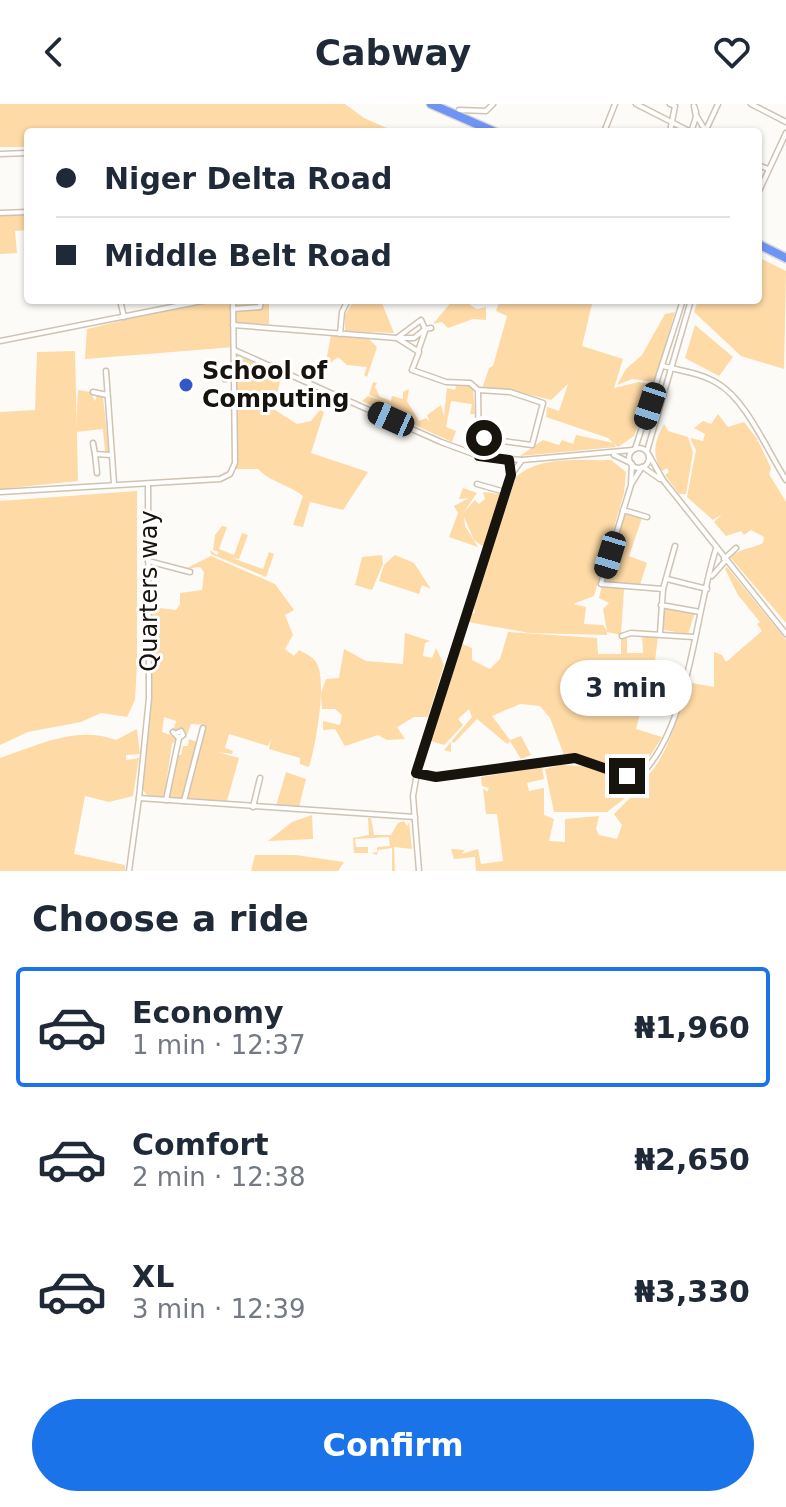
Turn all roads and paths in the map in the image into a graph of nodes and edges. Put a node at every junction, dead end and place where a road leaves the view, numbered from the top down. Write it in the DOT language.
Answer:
graph roads {
  1 [pos="455,104"];
  2 [pos="493,104"];
  3 [pos="615,104"];
  4 [pos="636,104"];
  5 [pos="670,104"];
  6 [pos="694,104"];
  7 [pos="718,104"];
  8 [pos="751,104"];
  9 [pos="435,105"];
  10 [pos="461,114"];
  11 [pos="696,115"];
  12 [pos="786,122"];
  13 [pos="674,124"];
  14 [pos="487,128"];
  15 [pos="606,128"];
  16 [pos="672,128"];
  17 [pos="682,128"];
  18 [pos="692,128"];
  19 [pos="703,128"];
  20 [pos="706,128"];
  21 [pos="786,133"];
  22 [pos="24,153"];
  23 [pos="0,154"];
  24 [pos="762,167"];
  25 [pos="768,169"];
  26 [pos="762,183"];
  27 [pos="24,212"];
  28 [pos="0,213"];
  29 [pos="762,246"];
  30 [pos="786,258"];
  31 [pos="121,304"];
  32 [pos="187,304"];
  33 [pos="233,304"];
  34 [pos="260,304"];
  35 [pos="346,304"];
  36 [pos="682,304"];
  37 [pos="690,304"];
  38 [pos="233,309"];
  39 [pos="420,314"];
  40 [pos="124,317"];
  41 [pos="417,320"];
  42 [pos="233,325"];
  43 [pos="428,329"];
  44 [pos="340,334"];
  45 [pos="397,338"];
  46 [pos="0,341"];
  47 [pos="234,350"];
  48 [pos="418,351"];
  49 [pos="663,366"];
  50 [pos="670,368"];
  51 [pos="106,371"];
  52 [pos="234,378"];
  53 [pos="225,379"];
  54 [pos="478,390"];
  55 [pos="93,392"];
  56 [pos="107,395"];
  57 [pos="479,438"];
  58 [pos="93,443"];
  59 [pos="634,449"];
  60 [pos="648,453"];
  61 [pos="95,454"];
  62 [pos="612,454"];
  63 [pos="111,455"];
  64 [pos="479,456"];
  65 [pos="509,460"];
  66 [pos="522,460"];
  67 [pos="631,463"];
  68 [pos="643,467"];
  69 [pos="97,473"];
  70 [pos="511,475"];
  71 [pos="663,480"];
  72 [pos="786,480"];
  73 [pos="148,484"];
  74 [pos="477,484"];
  75 [pos="114,485"];
  76 [pos="631,485"];
  77 [pos="0,492"];
  78 [pos="505,492"];
  79 [pos="623,510"];
  80 [pos="647,517"];
  81 [pos="675,546"];
  82 [pos="736,548"];
  83 [pos="716,549"];
  84 [pos="725,559"];
  85 [pos="713,560"];
  86 [pos="148,561"];
  87 [pos="190,572"];
  88 [pos="667,579"];
  89 [pos="663,589"];
  90 [pos="707,589"];
  91 [pos="661,605"];
  92 [pos="700,612"];
  93 [pos="660,634"];
  94 [pos="786,634"];
  95 [pos="622,636"];
  96 [pos="693,637"];
  97 [pos="203,728"];
  98 [pos="178,733"];
  99 [pos="416,773"];
  100 [pos="260,778"];
  101 [pos="139,798"];
  102 [pos="166,800"];
  103 [pos="184,801"];
  104 [pos="253,807"];
  105 [pos="415,817"];
  106 [pos="129,871"];
  107 [pos="419,871"];
  1 -- 10 [label="street"];
  2 -- 10 [label="street"];
  3 -- 15 [label="street"];
  4 -- 13 [label="street"];
  5 -- 13 [label="street"];
  6 -- 11 [label="street"];
  7 -- 20 [label="street"];
  8 -- 12 [label="street"];
  9 -- 10 [label="highway"];
  10 -- 14 [label="highway"];
  11 -- 18 [label="street"];
  11 -- 19 [label="street"];
  13 -- 16 [label="street"];
  13 -- 17 [label="street"];
  21 -- 25 [label="street"];
  22 -- 23 [label="street"];
  24 -- 25 [label="street"];
  25 -- 26 [label="street"];
  27 -- 28 [label="street"];
  29 -- 30 [label="highway"];
  31 -- 40 [label="street"];
  32 -- 40 [label="street"];
  33 -- 38 [label="street"];
  34 -- 38 [label="street"];
  35 -- 44 [label="street"];
  36 -- 49 [label="street"];
  37 -- 50 [label="street"];
  38 -- 42 [label="street"];
  39 -- 41 [label="street"];
  40 -- 46 [label="street"];
  41 -- 43 [label="street"];
  41 -- 45 [label="street"];
  42 -- 44 [label="street"];
  42 -- 47 [label="street"];
  43 -- 45 [label="street"];
  43 -- 48 [label="street"];
  44 -- 45 [label="street"];
  45 -- 48 [label="street"];
  47 -- 52 [label="street"];
  47 -- 64 [label="street"];
  48 -- 54 [label="street"];
  49 -- 50 [label="street"];
  49 -- 59 [label="street"];
  50 -- 60 [label="street"];
  50 -- 72 [label="street"];
  51 -- 56 [label="street"];
  52 -- 53 [label="street"];
  52 -- 73 [label="street"];
  54 -- 57 [label="street"];
  54 -- 57 [label="street"];
  55 -- 56 [label="street"];
  56 -- 63 [label="street"];
  57 -- 64 [label="street"];
  58 -- 61 [label="street"];
  59 -- 60 [label="street"];
  59 -- 62 [label="street"];
  59 -- 67 [label="street"];
  60 -- 68 [label="street"];
  60 -- 71 [label="street"];
  61 -- 63 [label="street"];
  61 -- 69 [label="street"];
  62 -- 66 [label="street"];
  62 -- 67 [label="street"];
  63 -- 75 [label="street"];
  64 -- 65 [label="street"];
  65 -- 66 [label="street"];
  65 -- 70 [label="street"];
  66 -- 70 [label="street"];
  67 -- 68 [label="street"];
  67 -- 76 [label="street"];
  68 -- 71 [label="street"];
  68 -- 76 [label="street"];
  70 -- 78 [label="street"];
  71 -- 83 [label="street"];
  73 -- 75 [label="street"];
  73 -- 86 [label="street, Quarters way"];
  74 -- 78 [label="street"];
  75 -- 77 [label="street"];
  76 -- 79 [label="street"];
  78 -- 99 [label="street"];
  79 -- 80 [label="street"];
  79 -- 89 [label="street"];
  81 -- 88 [label="street"];
  82 -- 84 [label="street"];
  83 -- 84 [label="street"];
  83 -- 85 [label="street"];
  84 -- 85 [label="street"];
  84 -- 90 [label="street"];
  84 -- 94 [label="street"];
  85 -- 90 [label="street"];
  86 -- 87 [label="street"];
  86 -- 101 [label="street, Quarters way"];
  88 -- 89 [label="street"];
  88 -- 90 [label="street"];
  89 -- 91 [label="street"];
  90 -- 92 [label="street"];
  91 -- 92 [label="street"];
  91 -- 93 [label="street"];
  92 -- 96 [label="street"];
  93 -- 95 [label="street"];
  93 -- 96 [label="street"];
  96 -- 99 [label="street"];
  97 -- 103 [label="street"];
  98 -- 102 [label="street"];
  99 -- 105 [label="street"];
  100 -- 104 [label="street"];
  101 -- 102 [label="street"];
  101 -- 106 [label="street, Quarters way"];
  102 -- 103 [label="street"];
  103 -- 104 [label="street"];
  104 -- 105 [label="street"];
  105 -- 107 [label="street"];
}
